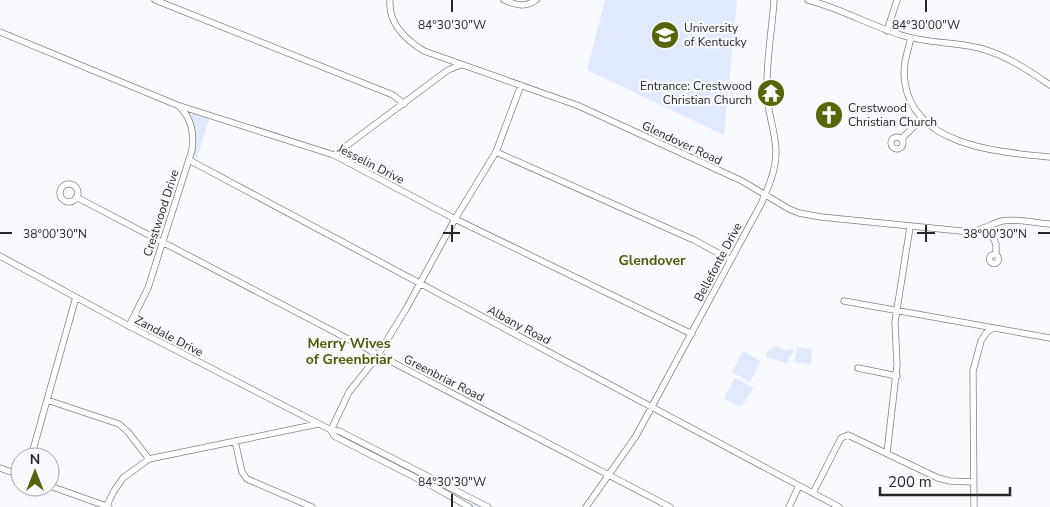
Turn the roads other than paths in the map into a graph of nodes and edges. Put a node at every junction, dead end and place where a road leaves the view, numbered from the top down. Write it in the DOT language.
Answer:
graph roads {
  1 [pos="155,0"];
  2 [pos="390,0"];
  3 [pos="504,0"];
  4 [pos="536,0"];
  5 [pos="774,0"];
  6 [pos="808,0"];
  7 [pos="897,0"];
  8 [pos="887,31"];
  9 [pos="0,32"];
  10 [pos="911,38"];
  11 [pos="461,65"];
  12 [pos="521,85"];
  13 [pos="1050,85"];
  14 [pos="404,104"];
  15 [pos="178,105"];
  16 [pos="922,119"];
  17 [pos="901,139"];
  18 [pos="496,152"];
  19 [pos="334,155"];
  20 [pos="1050,157"];
  21 [pos="189,160"];
  22 [pos="765,195"];
  23 [pos="76,197"];
  24 [pos="455,219"];
  25 [pos="1050,224"];
  26 [pos="910,227"];
  27 [pos="988,227"];
  28 [pos="162,242"];
  29 [pos="996,255"];
  30 [pos="0,256"];
  31 [pos="731,260"];
  32 [pos="420,283"];
  33 [pos="76,297"];
  34 [pos="844,301"];
  35 [pos="896,311"];
  36 [pos="974,324"];
  37 [pos="129,326"];
  38 [pos="993,328"];
  39 [pos="692,334"];
  40 [pos="1047,337"];
  41 [pos="980,341"];
  42 [pos="1050,343"];
  43 [pos="377,354"];
  44 [pos="858,368"];
  45 [pos="897,376"];
  46 [pos="47,400"];
  47 [pos="651,407"];
  48 [pos="318,424"];
  49 [pos="330,430"];
  50 [pos="235,441"];
  51 [pos="34,447"];
  52 [pos="887,453"];
  53 [pos="149,460"];
  54 [pos="609,475"];
  55 [pos="973,482"];
  56 [pos="799,486"];
  57 [pos="60,490"];
  58 [pos="813,493"];
  59 [pos="481,505"];
  60 [pos="108,507"];
  61 [pos="312,507"];
  62 [pos="470,507"];
  63 [pos="488,507"];
  64 [pos="586,507"];
  65 [pos="670,507"];
  66 [pos="790,507"];
  67 [pos="839,507"];
  68 [pos="974,507"];
  1 -- 14 [label="street"];
  2 -- 11 [label="street, Glendover Road"];
  3 -- 4 [label="street"];
  5 -- 22 [label="street, Bellefonte Drive"];
  6 -- 8 [label="street"];
  7 -- 8 [label="street"];
  8 -- 10 [label="street"];
  9 -- 15 [label="street, Jesselin Drive"];
  10 -- 13 [label="street"];
  10 -- 16 [label="street"];
  11 -- 12 [label="street, Glendover Road"];
  11 -- 14 [label="street"];
  12 -- 18 [label="street"];
  12 -- 22 [label="street, Glendover Road"];
  14 -- 19 [label="street"];
  15 -- 19 [label="street, Jesselin Drive"];
  15 -- 21 [label="street, Crestwood Drive"];
  16 -- 17 [label="street"];
  16 -- 20 [label="street"];
  18 -- 24 [label="street"];
  18 -- 31 [label="street"];
  19 -- 24 [label="street, Jesselin Drive"];
  21 -- 28 [label="street, Crestwood Drive"];
  21 -- 32 [label="street, Albany Road"];
  22 -- 26 [label="street, Glendover Road"];
  22 -- 31 [label="street, Bellefonte Drive"];
  23 -- 28 [label="street, Greenbriar Road"];
  24 -- 32 [label="street"];
  24 -- 39 [label="street, Jesselin Drive"];
  25 -- 27 [label="street, Glendover Road"];
  26 -- 27 [label="street, Glendover Road"];
  26 -- 35 [label="street"];
  27 -- 29 [label="street"];
  28 -- 37 [label="street, Crestwood Drive"];
  28 -- 43 [label="street, Greenbriar Road"];
  30 -- 33 [label="street, Zandale Drive"];
  31 -- 39 [label="street, Bellefonte Drive"];
  32 -- 43 [label="street"];
  32 -- 47 [label="street, Albany Road"];
  33 -- 37 [label="street, Zandale Drive"];
  33 -- 46 [label="street"];
  34 -- 35 [label="street"];
  35 -- 36 [label="street"];
  35 -- 45 [label="street"];
  36 -- 38 [label="street"];
  36 -- 41 [label="street"];
  37 -- 48 [label="street, Zandale Drive"];
  38 -- 40 [label="street"];
  38 -- 41 [label="street"];
  39 -- 47 [label="street, Bellefonte Drive"];
  40 -- 42 [label="street"];
  41 -- 55 [label="street"];
  43 -- 49 [label="street"];
  43 -- 54 [label="street, Greenbriar Road"];
  44 -- 45 [label="street"];
  45 -- 52 [label="street"];
  46 -- 51 [label="street"];
  46 -- 53 [label="street"];
  47 -- 54 [label="street, Bellefonte Drive"];
  47 -- 56 [label="street, Albany Road"];
  48 -- 49 [label="street, Zandale Drive"];
  48 -- 50 [label="street"];
  49 -- 59 [label="street, Zandale Drive"];
  49 -- 62 [label="street, Zandale Drive"];
  50 -- 53 [label="street"];
  50 -- 61 [label="street"];
  52 -- 55 [label="street"];
  52 -- 58 [label="street"];
  53 -- 60 [label="street"];
  54 -- 64 [label="street, Bellefonte Drive"];
  54 -- 65 [label="street, Greenbriar Road"];
  55 -- 68 [label="street"];
  56 -- 58 [label="street, Albany Road"];
  56 -- 66 [label="street"];
  57 -- 60 [label="street"];
  58 -- 67 [label="street, Albany Road"];
  59 -- 63 [label="street, Zandale Drive"];
}
